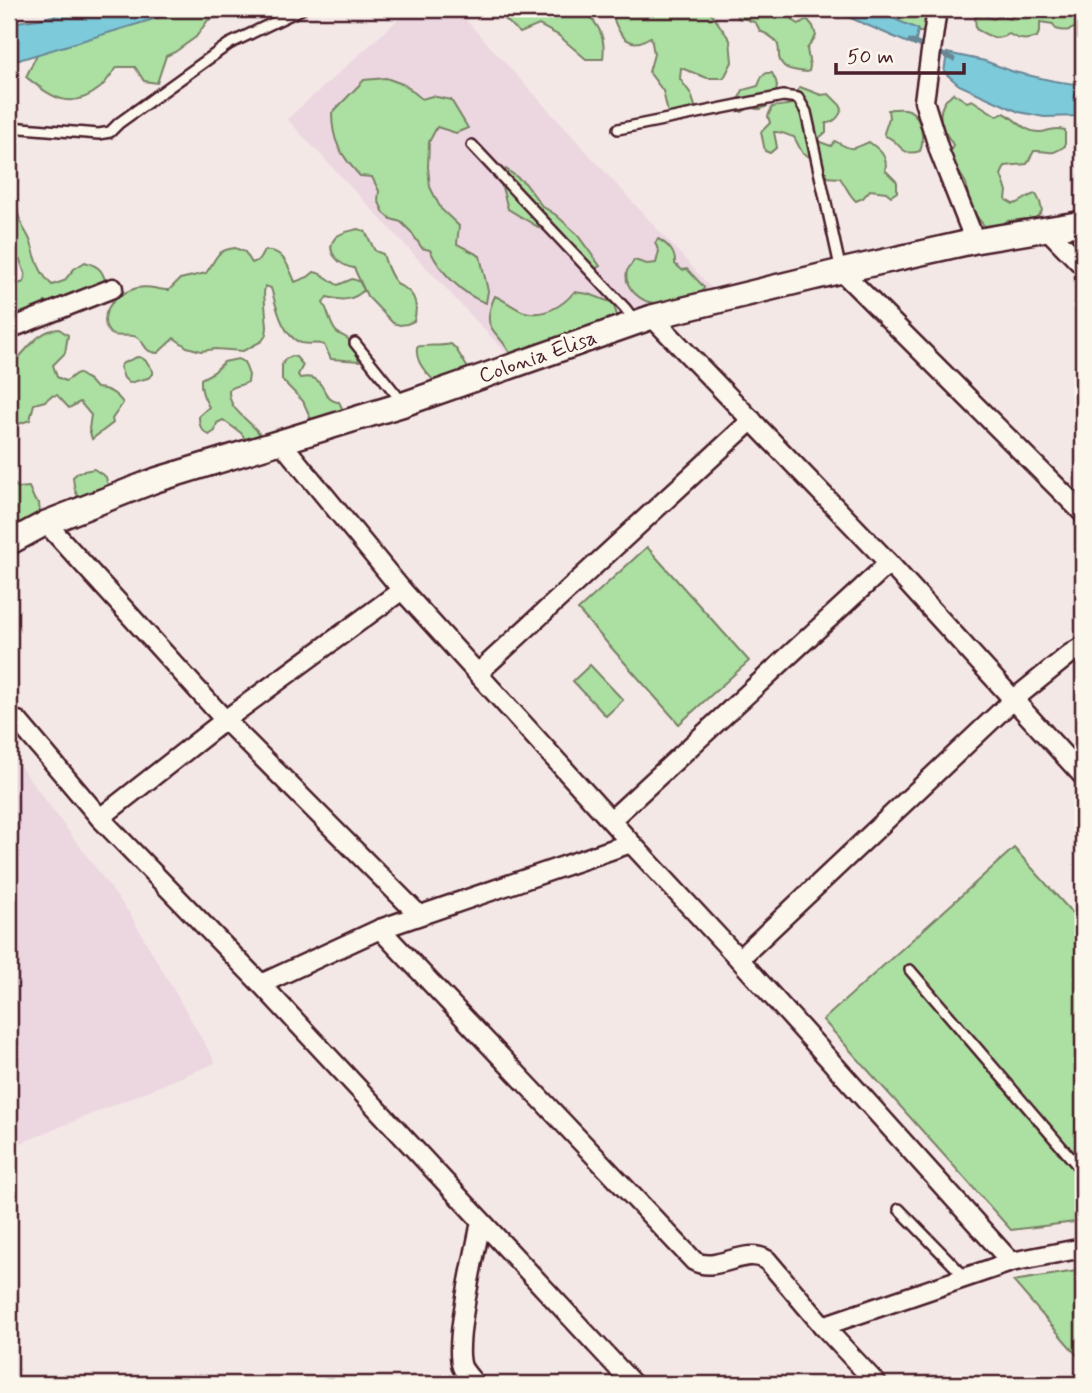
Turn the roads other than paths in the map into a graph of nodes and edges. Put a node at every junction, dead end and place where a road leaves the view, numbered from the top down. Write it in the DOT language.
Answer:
graph roads {
  1 [pos="302,9"];
  2 [pos="937,9"];
  3 [pos="9,127"];
  4 [pos="618,129"];
  5 [pos="472,145"];
  6 [pos="1083,223"];
  7 [pos="1047,229"];
  8 [pos="975,241"];
  9 [pos="1083,266"];
  10 [pos="841,271"];
  11 [pos="113,288"];
  12 [pos="644,320"];
  13 [pos="9,329"];
  14 [pos="355,343"];
  15 [pos="404,404"];
  16 [pos="752,420"];
  17 [pos="280,441"];
  18 [pos="1083,513"];
  19 [pos="46,523"];
  20 [pos="9,543"];
  21 [pos="889,563"];
  22 [pos="402,590"];
  23 [pos="1083,646"];
  24 [pos="478,673"];
  25 [pos="1013,700"];
  26 [pos="225,720"];
  27 [pos="18,722"];
  28 [pos="1083,776"];
  29 [pos="100,818"];
  30 [pos="611,820"];
  31 [pos="631,843"];
  32 [pos="419,915"];
  33 [pos="380,929"];
  34 [pos="738,959"];
  35 [pos="910,970"];
  36 [pos="261,984"];
  37 [pos="1083,1172"];
  38 [pos="899,1209"];
  39 [pos="481,1221"];
  40 [pos="1083,1248"];
  41 [pos="1011,1262"];
  42 [pos="965,1278"];
  43 [pos="823,1326"];
  44 [pos="475,1384"];
  45 [pos="633,1384"];
  46 [pos="877,1384"];
  1 -- 3 [label="lane"];
  2 -- 8 [label="street"];
  4 -- 10 [label="lane"];
  5 -- 12 [label="lane"];
  6 -- 7 [label="street, Colonia Elisa"];
  7 -- 8 [label="street, Colonia Elisa"];
  7 -- 9 [label="street"];
  8 -- 10 [label="street, Colonia Elisa"];
  10 -- 12 [label="street, Colonia Elisa"];
  10 -- 18 [label="street"];
  11 -- 13 [label="street"];
  12 -- 15 [label="street, Colonia Elisa"];
  12 -- 16 [label="street"];
  14 -- 15 [label="lane"];
  15 -- 17 [label="street, Colonia Elisa"];
  16 -- 21 [label="street"];
  16 -- 24 [label="street"];
  17 -- 19 [label="street, Colonia Elisa"];
  17 -- 22 [label="street"];
  19 -- 20 [label="street, Colonia Elisa"];
  19 -- 26 [label="street"];
  21 -- 25 [label="street"];
  21 -- 30 [label="street"];
  22 -- 24 [label="street"];
  22 -- 26 [label="street"];
  23 -- 25 [label="street"];
  24 -- 30 [label="street"];
  25 -- 28 [label="street"];
  25 -- 34 [label="street"];
  26 -- 29 [label="street"];
  26 -- 32 [label="street"];
  27 -- 29 [label="street"];
  29 -- 36 [label="street"];
  30 -- 31 [label="street"];
  31 -- 32 [label="street"];
  31 -- 34 [label="street"];
  32 -- 33 [label="street"];
  33 -- 36 [label="street"];
  33 -- 43 [label="street"];
  34 -- 41 [label="street"];
  35 -- 37 [label="lane"];
  36 -- 39 [label="street"];
  38 -- 42 [label="lane"];
  39 -- 44 [label="street"];
  39 -- 45 [label="street"];
  40 -- 41 [label="street"];
  41 -- 42 [label="street"];
  42 -- 43 [label="street"];
  43 -- 46 [label="street"];
}
